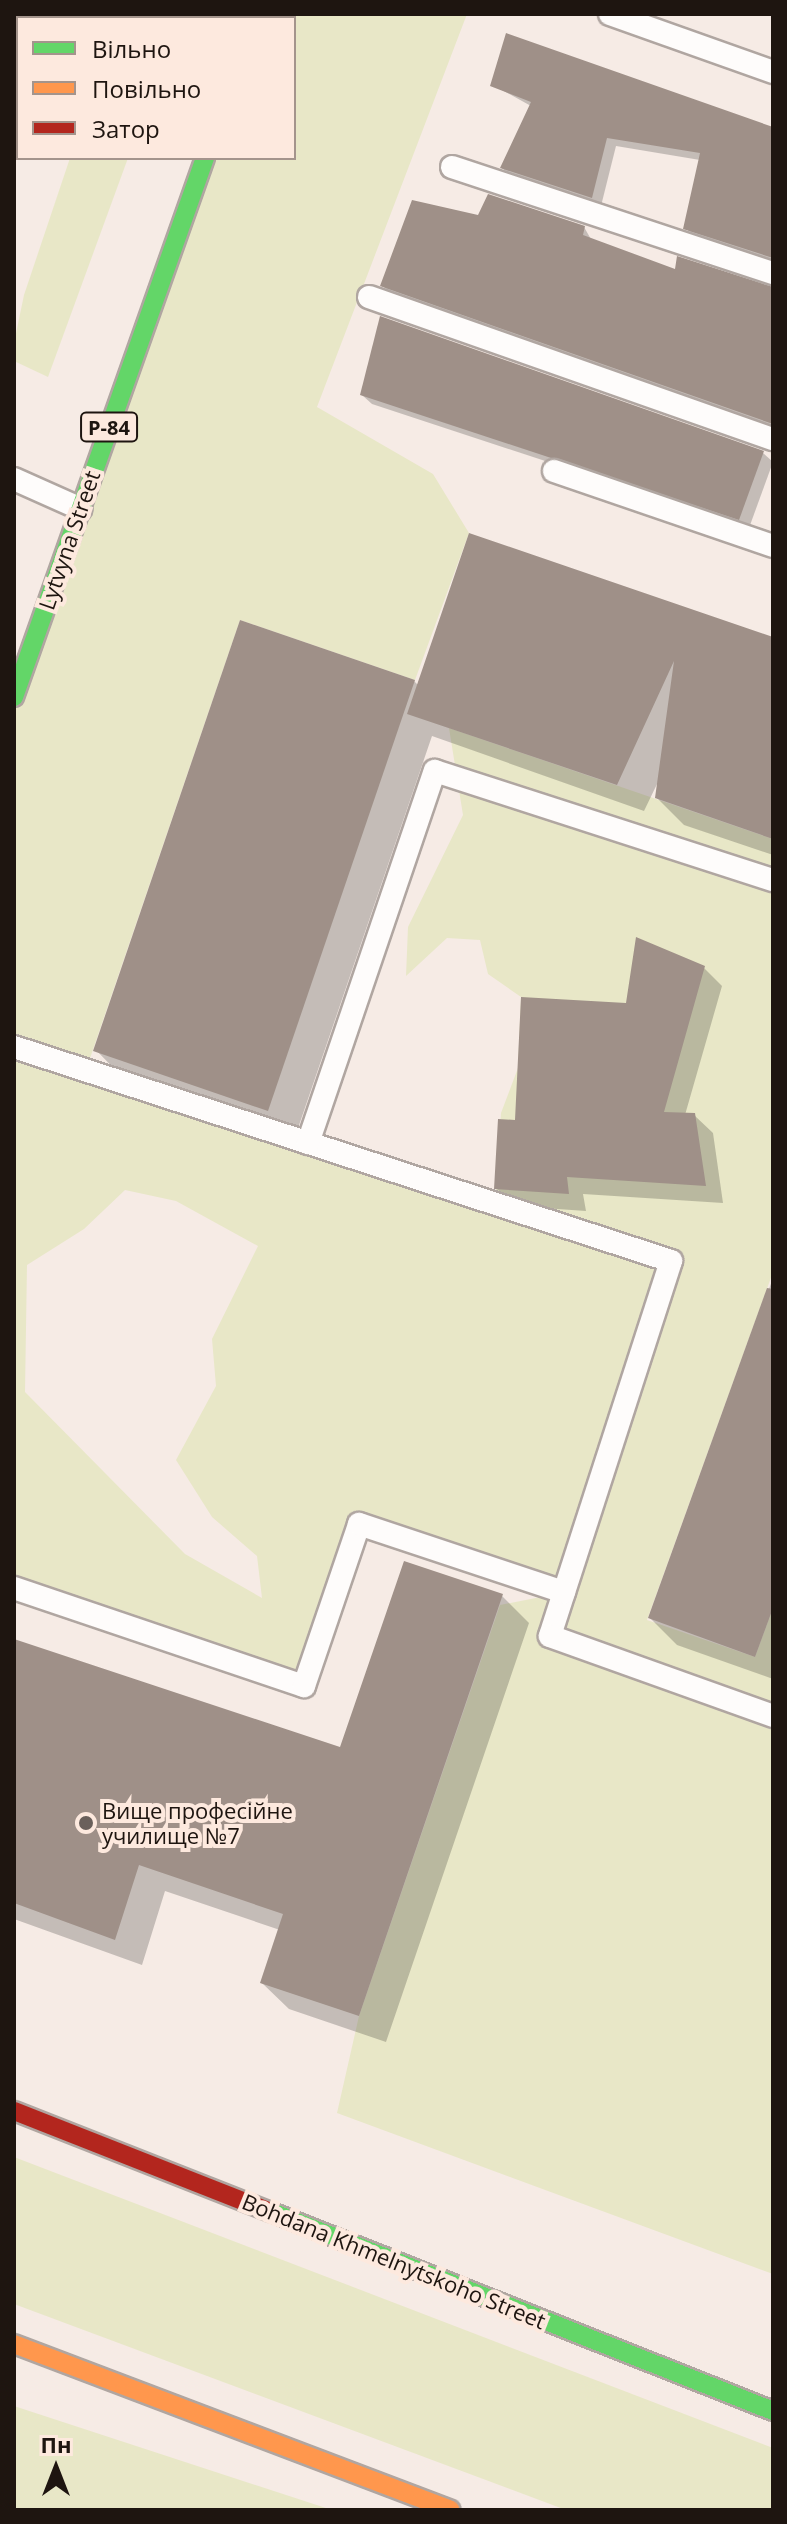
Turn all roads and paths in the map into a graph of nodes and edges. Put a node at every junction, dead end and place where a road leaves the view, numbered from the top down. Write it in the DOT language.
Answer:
graph roads {
  1 [pos="610,14"];
  2 [pos="773,72"];
  3 [pos="204,160"];
  4 [pos="452,167"];
  5 [pos="773,273"];
  6 [pos="369,297"];
  7 [pos="773,439"];
  8 [pos="554,471"];
  9 [pos="14,479"];
  10 [pos="81,509"];
  11 [pos="773,546"];
  12 [pos="14,697"];
  13 [pos="773,880"];
  14 [pos="14,1047"];
  15 [pos="308,1143"];
  16 [pos="14,1588"];
  17 [pos="564,1592"];
  18 [pos="773,1716"];
  19 [pos="14,2111"];
  20 [pos="14,2344"];
  21 [pos="773,2411"];
  22 [pos="451,2510"];
  1 -- 2 [label="lane"];
  3 -- 10 [label="street, Lytvyna Street / Р-84"];
  4 -- 5 [label="lane"];
  6 -- 7 [label="lane"];
  8 -- 11 [label="lane"];
  9 -- 10 [label="lane"];
  10 -- 12 [label="street, Lytvyna Street / Р-84"];
  13 -- 15 [label="lane"];
  14 -- 15 [label="lane"];
  15 -- 17 [label="lane"];
  16 -- 17 [label="lane"];
  17 -- 18 [label="lane"];
  19 -- 21 [label="street, Bohdana Khmelnytskoho Street"];
  20 -- 22 [label="street"];
}
